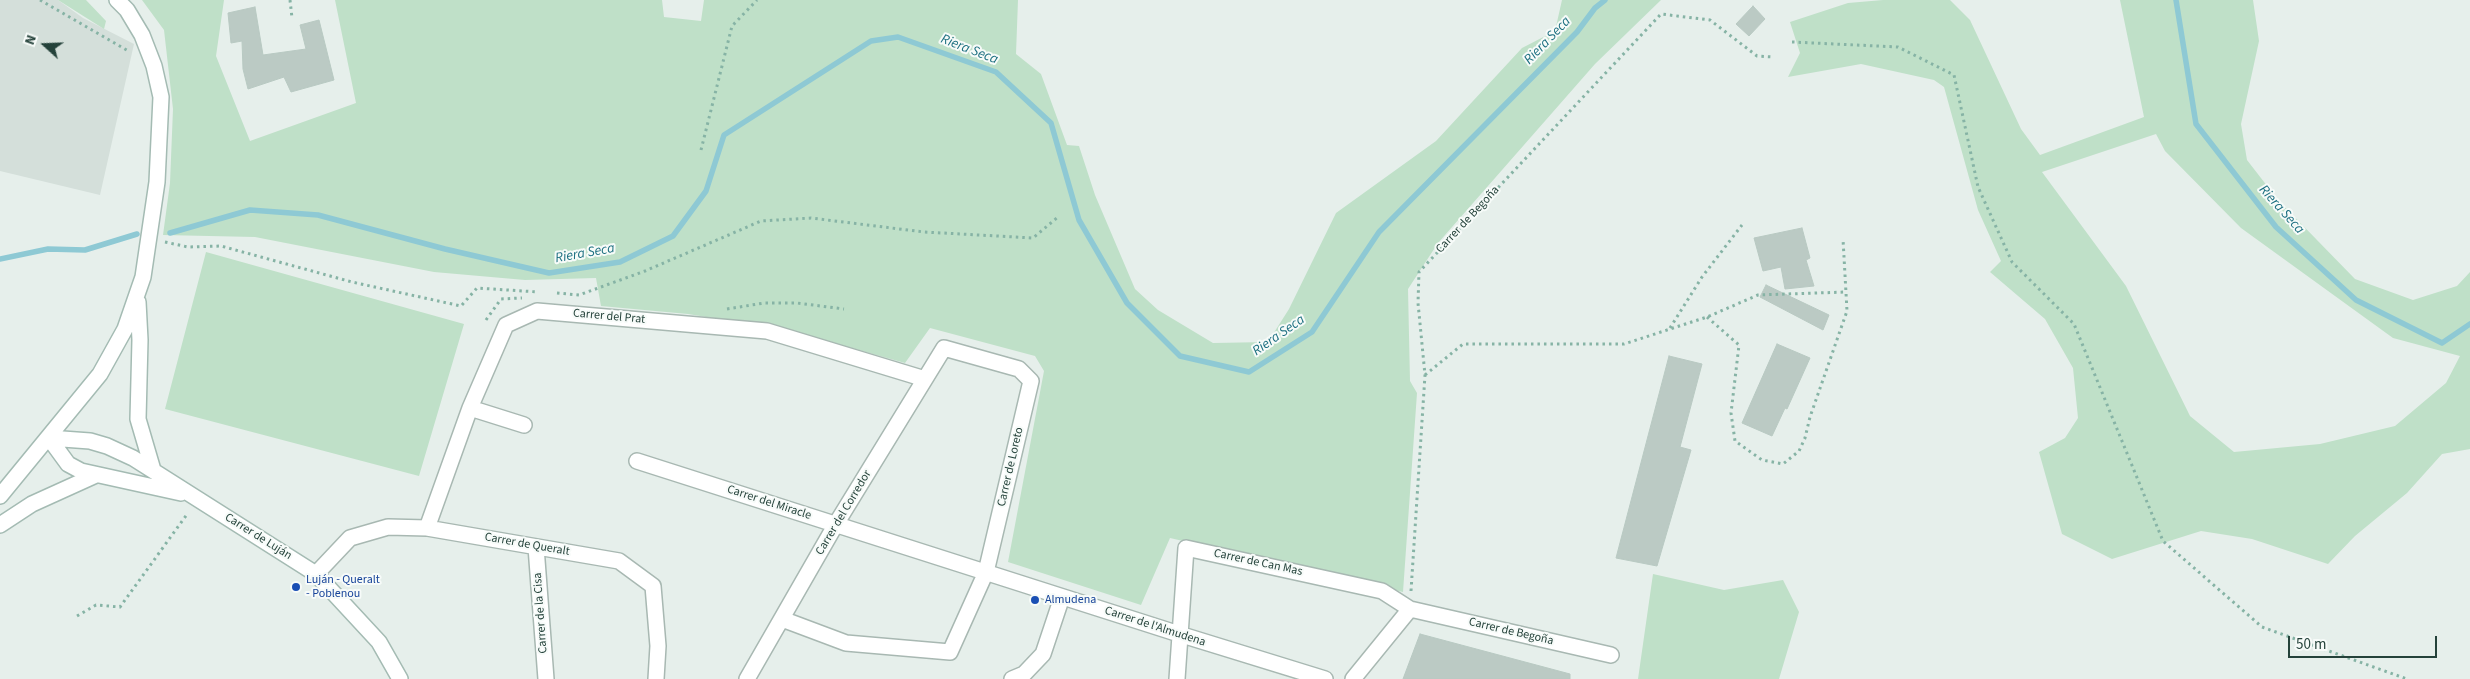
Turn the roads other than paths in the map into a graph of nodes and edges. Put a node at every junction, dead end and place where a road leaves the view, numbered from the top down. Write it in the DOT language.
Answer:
graph roads {
  1 [pos="117,0"];
  2 [pos="137,298"];
  3 [pos="944,348"];
  4 [pos="925,379"];
  5 [pos="470,408"];
  6 [pos="524,425"];
  7 [pos="49,438"];
  8 [pos="637,461"];
  9 [pos="153,470"];
  10 [pos="96,475"];
  11 [pos="0,496"];
  12 [pos="192,497"];
  13 [pos="836,524"];
  14 [pos="0,525"];
  15 [pos="427,528"];
  16 [pos="536,546"];
  17 [pos="986,572"];
  18 [pos="316,574"];
  19 [pos="1062,597"];
  20 [pos="1410,609"];
  21 [pos="782,619"];
  22 [pos="1178,634"];
  23 [pos="1611,655"];
  24 [pos="400,679"];
  25 [pos="546,679"];
  26 [pos="656,679"];
  27 [pos="747,679"];
  28 [pos="1012,679"];
  29 [pos="1177,679"];
  30 [pos="1325,679"];
  31 [pos="1352,679"];
  1 -- 2 [label="street"];
  2 -- 7 [label="street"];
  2 -- 9 [label="street"];
  3 -- 4 [label="street, Carrer del Corredor"];
  3 -- 17 [label="street, Carrer de Loreto"];
  4 -- 5 [label="street, Carrer del Prat"];
  4 -- 13 [label="street, Carrer del Corredor"];
  5 -- 6 [label="street"];
  5 -- 15 [label="street, Carrer del Prat"];
  7 -- 9 [label="street, Carrer de Luján"];
  7 -- 10 [label="street"];
  7 -- 11 [label="street"];
  8 -- 13 [label="street, Carrer del Miracle"];
  9 -- 12 [label="street, Carrer de Luján"];
  10 -- 12 [label="street"];
  10 -- 14 [label="street"];
  12 -- 18 [label="street, Carrer de Luján"];
  13 -- 17 [label="street, Carrer del Miracle"];
  13 -- 21 [label="street, Carrer del Corredor"];
  15 -- 16 [label="street, Carrer de Queralt"];
  15 -- 18 [label="street, Carrer de Queralt"];
  16 -- 25 [label="street, Carrer de la Cisa"];
  16 -- 26 [label="street, Carrer de Queralt"];
  17 -- 19 [label="street, Carrer de l'Almudena"];
  17 -- 21 [label="street, Carrer de Loreto"];
  18 -- 24 [label="street, Carrer de Luján"];
  19 -- 22 [label="street, Carrer de l'Almudena"];
  19 -- 28 [label="street"];
  20 -- 22 [label="street, Carrer de Can Mas"];
  20 -- 23 [label="street, Carrer de Begoña"];
  20 -- 31 [label="street"];
  21 -- 27 [label="street, Carrer del Corredor"];
  22 -- 29 [label="street"];
  22 -- 30 [label="street, Carrer de l'Almudena"];
}
